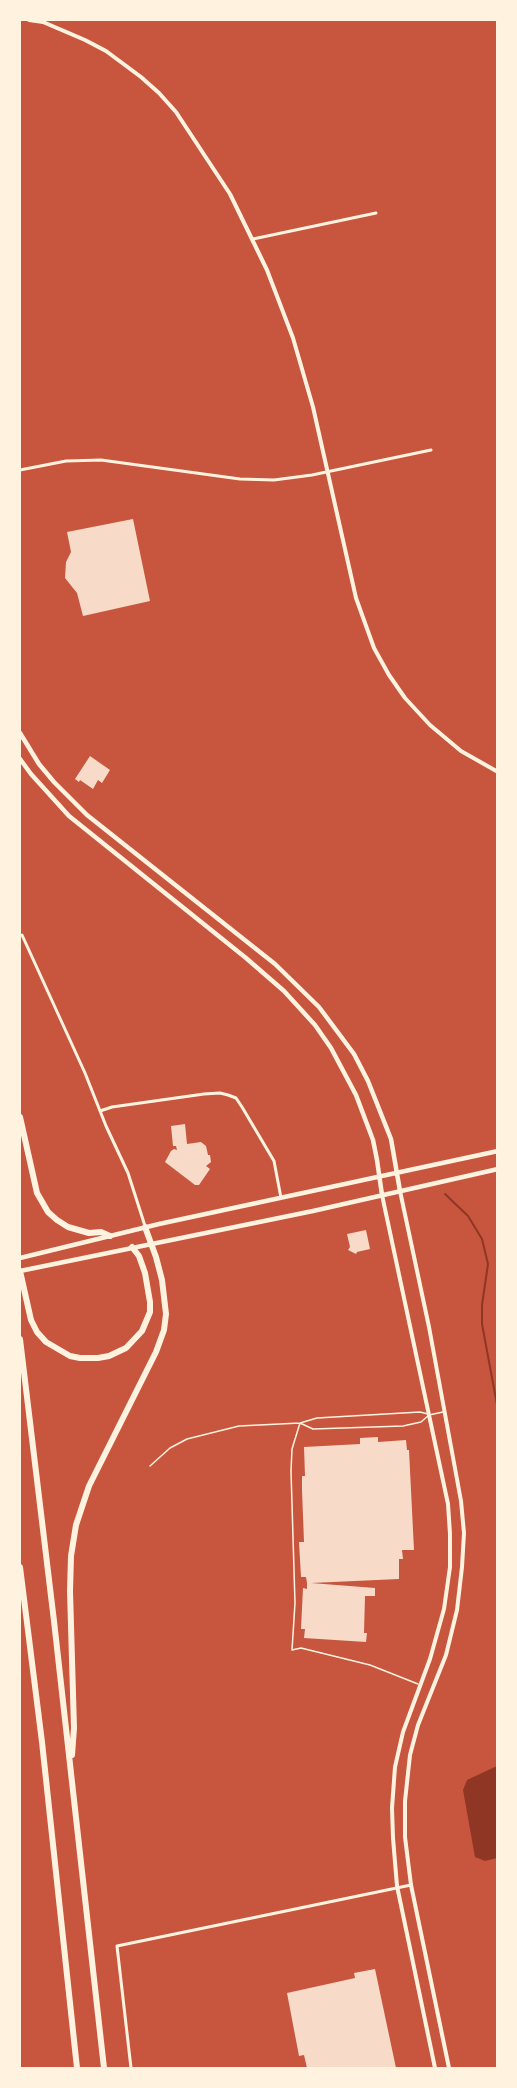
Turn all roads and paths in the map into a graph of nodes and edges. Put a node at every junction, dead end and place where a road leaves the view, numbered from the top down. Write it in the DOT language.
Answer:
graph roads {
  1 [pos="29,20"];
  2 [pos="43,21"];
  3 [pos="376,213"];
  4 [pos="253,239"];
  5 [pos="431,450"];
  6 [pos="20,470"];
  7 [pos="328,472"];
  8 [pos="20,733"];
  9 [pos="20,759"];
  10 [pos="498,772"];
  11 [pos="22,935"];
  12 [pos="100,1111"];
  13 [pos="20,1117"];
  14 [pos="498,1151"];
  15 [pos="498,1169"];
  16 [pos="397,1174"];
  17 [pos="380,1177"];
  18 [pos="400,1191"];
  19 [pos="382,1195"];
  20 [pos="281,1198"];
  21 [pos="145,1227"];
  22 [pos="110,1236"];
  23 [pos="151,1243"];
  24 [pos="132,1247"];
  25 [pos="20,1258"];
  26 [pos="20,1271"];
  27 [pos="20,1339"];
  28 [pos="443,1412"];
  29 [pos="429,1414"];
  30 [pos="300,1424"];
  31 [pos="150,1466"];
  32 [pos="20,1567"];
  33 [pos="20,1597"];
  34 [pos="30,1641"];
  35 [pos="419,1684"];
  36 [pos="70,1768"];
  37 [pos="411,1884"];
  38 [pos="398,1886"];
  39 [pos="78,2068"];
  40 [pos="104,2068"];
  41 [pos="131,2068"];
  42 [pos="435,2068"];
  43 [pos="449,2068"];
  1 -- 2 [label="street"];
  2 -- 4 [label="street"];
  3 -- 4 [label="street"];
  4 -- 7 [label="street"];
  5 -- 7 [label="street"];
  6 -- 7 [label="street"];
  7 -- 10 [label="street"];
  8 -- 16 [label="main road"];
  9 -- 17 [label="main road"];
  11 -- 12 [label="street"];
  12 -- 20 [label="street"];
  12 -- 21 [label="street"];
  13 -- 22 [label="highway"];
  14 -- 16 [label="main road"];
  15 -- 18 [label="main road"];
  16 -- 17 [label="main road"];
  16 -- 18 [label="main road"];
  17 -- 19 [label="main road"];
  17 -- 20 [label="main road"];
  18 -- 19 [label="main road"];
  18 -- 28 [label="street"];
  19 -- 23 [label="main road"];
  19 -- 29 [label="street"];
  20 -- 21 [label="main road"];
  21 -- 22 [label="main road"];
  21 -- 23 [label="highway"];
  22 -- 25 [label="main road"];
  23 -- 24 [label="main road"];
  23 -- 36 [label="highway"];
  24 -- 26 [label="main road"];
  24 -- 26 [label="highway"];
  27 -- 36 [label="highway"];
  28 -- 29 [label="lane"];
  28 -- 37 [label="street"];
  29 -- 30 [label="lane"];
  29 -- 30 [label="lane"];
  29 -- 35 [label="street"];
  30 -- 31 [label="lane"];
  30 -- 35 [label="lane"];
  32 -- 34 [label="highway"];
  33 -- 34 [label="highway"];
  34 -- 39 [label="highway"];
  35 -- 38 [label="street"];
  36 -- 40 [label="highway"];
  37 -- 38 [label="street"];
  37 -- 43 [label="street"];
  38 -- 41 [label="street"];
  38 -- 42 [label="street"];
}
